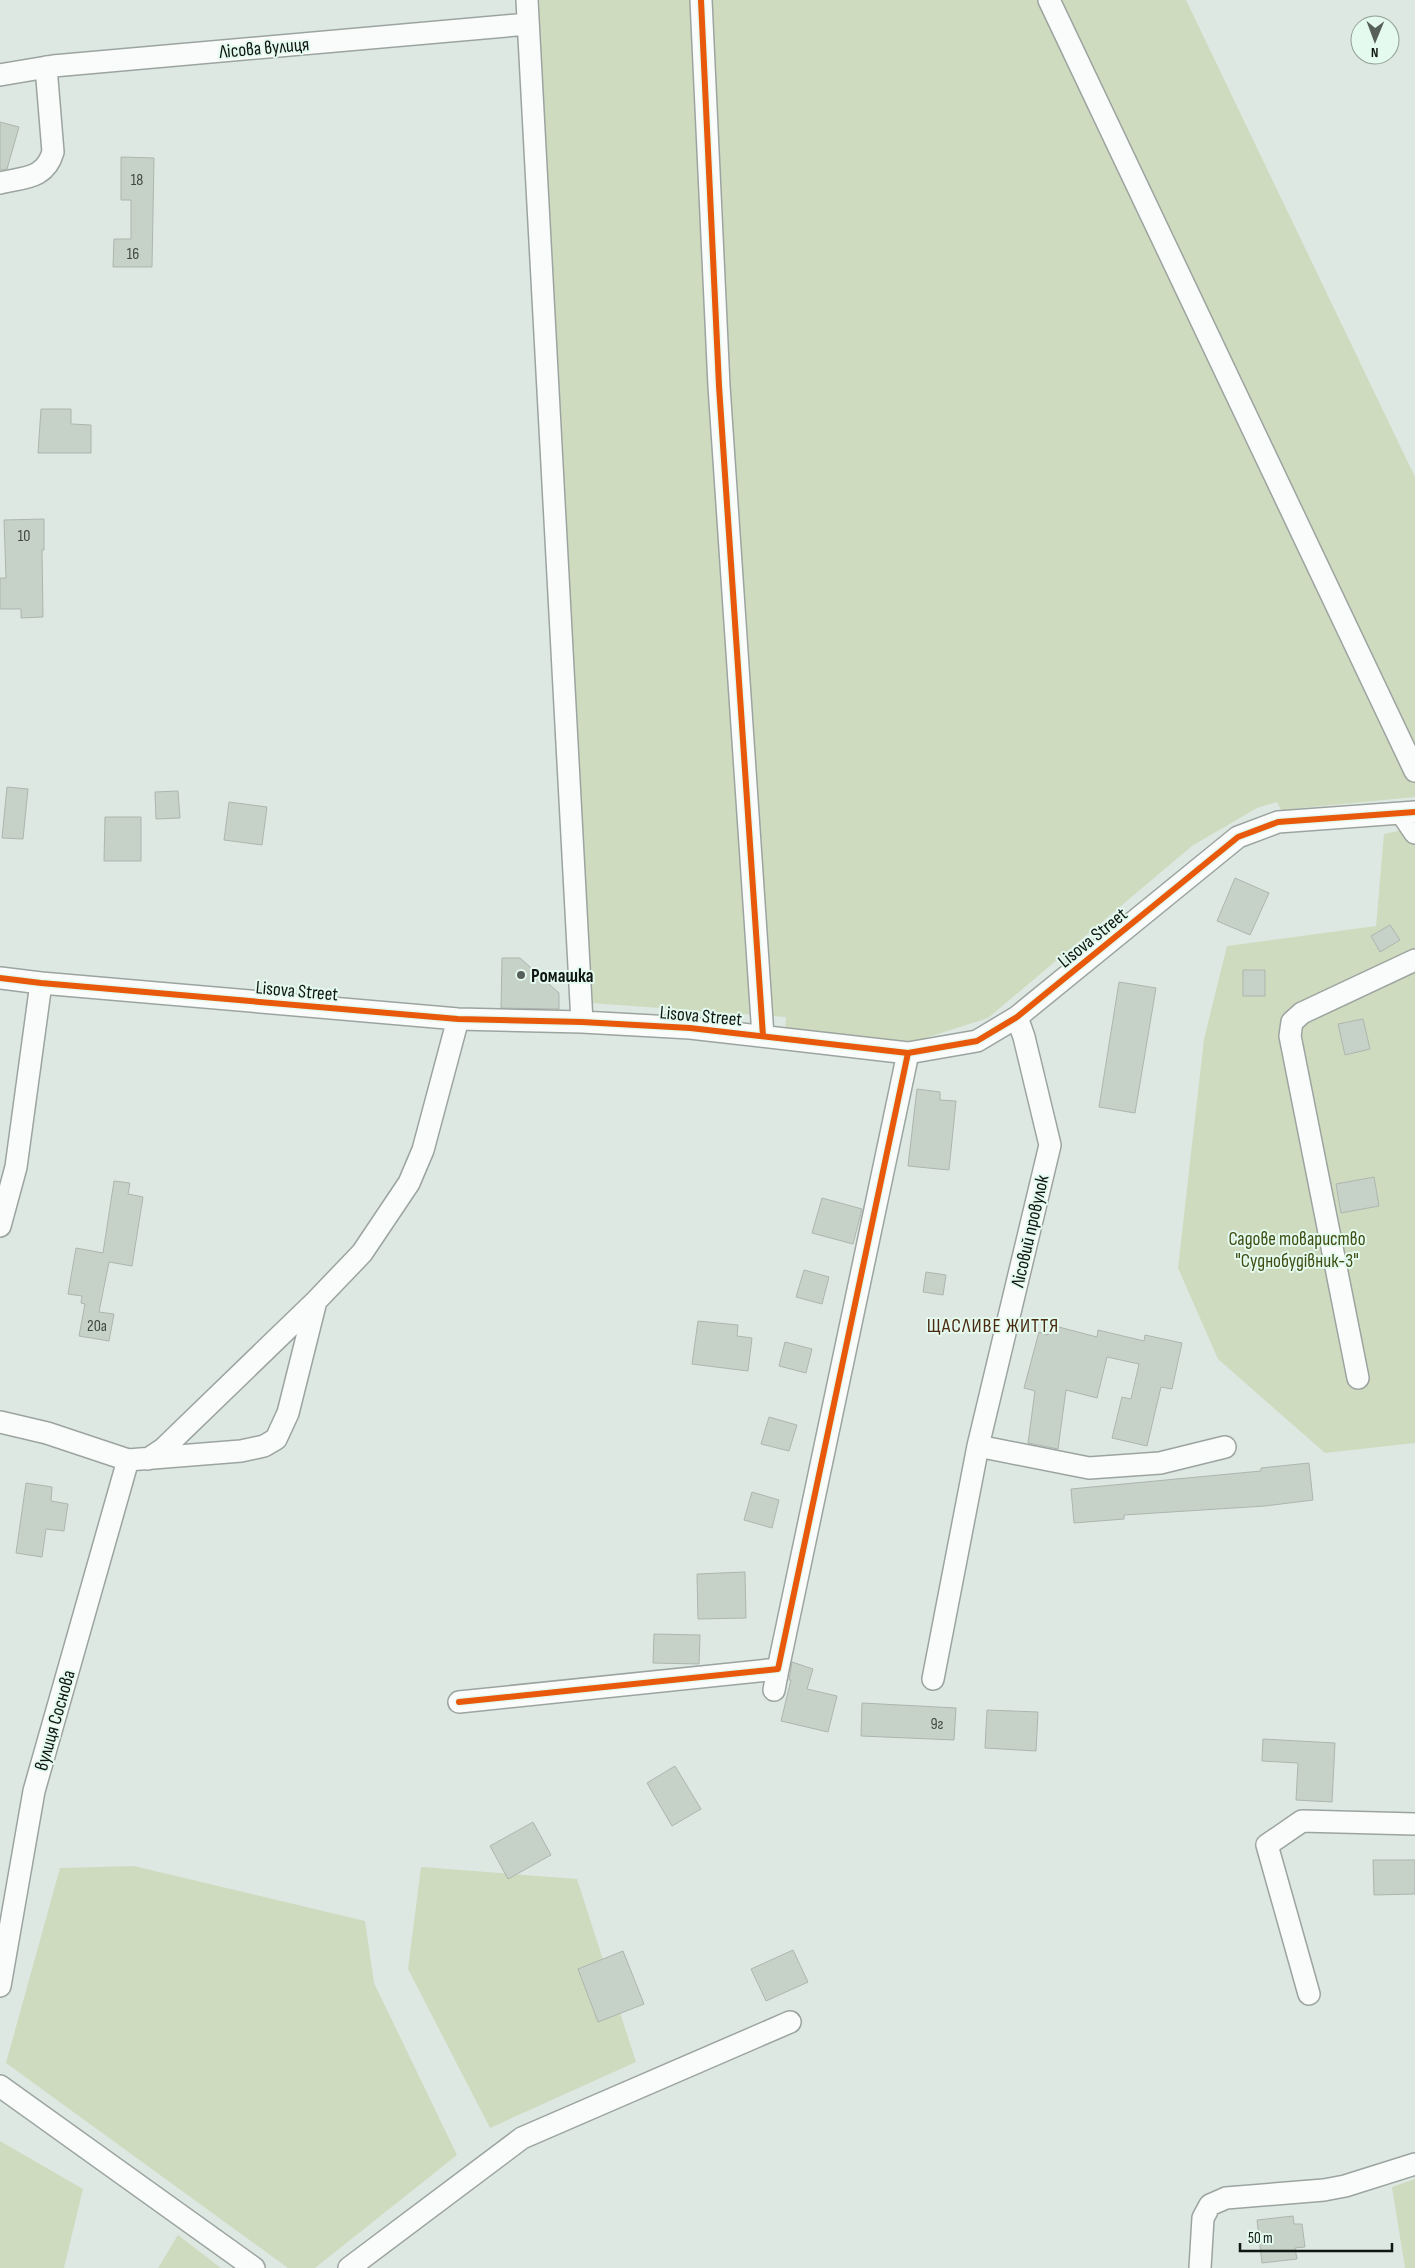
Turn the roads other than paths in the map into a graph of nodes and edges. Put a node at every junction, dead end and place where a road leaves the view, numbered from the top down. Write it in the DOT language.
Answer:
graph roads {
  1 [pos="527,0"];
  2 [pos="701,0"];
  3 [pos="1049,0"];
  4 [pos="528,24"];
  5 [pos="46,67"];
  6 [pos="0,75"];
  7 [pos="0,184"];
  8 [pos="1415,771"];
  9 [pos="1409,813"];
  10 [pos="1415,833"];
  11 [pos="1415,960"];
  12 [pos="0,978"];
  13 [pos="41,983"];
  14 [pos="1017,1017"];
  15 [pos="458,1019"];
  16 [pos="582,1022"];
  17 [pos="763,1036"];
  18 [pos="908,1053"];
  19 [pos="0,1226"];
  20 [pos="316,1301"];
  21 [pos="1358,1378"];
  22 [pos="0,1422"];
  23 [pos="978,1446"];
  24 [pos="1225,1446"];
  25 [pos="138,1459"];
  26 [pos="778,1669"];
  27 [pos="933,1680"];
  28 [pos="774,1690"];
  29 [pos="459,1702"];
  30 [pos="1415,1824"];
  31 [pos="0,1986"];
  32 [pos="1309,1994"];
  33 [pos="790,2022"];
  34 [pos="0,2086"];
  35 [pos="1415,2164"];
  36 [pos="254,2268"];
  37 [pos="349,2268"];
  38 [pos="1200,2268"];
  1 -- 4 [label="street"];
  2 -- 17 [label="street"];
  3 -- 8 [label="street"];
  4 -- 5 [label="street, Лісова вулиця"];
  4 -- 16 [label="street"];
  5 -- 6 [label="street, Лісова вулиця"];
  5 -- 7 [label="street"];
  9 -- 10 [label="street"];
  9 -- 14 [label="street, Lisova Street"];
  11 -- 21 [label="street"];
  12 -- 13 [label="street, Lisova Street"];
  13 -- 15 [label="street, Lisova Street"];
  13 -- 19 [label="street"];
  14 -- 18 [label="street, Lisova Street"];
  14 -- 23 [label="street, Лісовий провулок"];
  15 -- 16 [label="street, Lisova Street"];
  15 -- 20 [label="street"];
  16 -- 17 [label="street, Lisova Street"];
  17 -- 18 [label="street, Lisova Street"];
  18 -- 26 [label="street"];
  20 -- 25 [label="street"];
  20 -- 25 [label="street"];
  22 -- 25 [label="street"];
  23 -- 24 [label="street"];
  23 -- 27 [label="street, Лісовий провулок"];
  25 -- 31 [label="street, вулиця Соснова"];
  26 -- 28 [label="street"];
  26 -- 29 [label="street"];
  30 -- 32 [label="street"];
  33 -- 37 [label="street"];
  34 -- 36 [label="street"];
  35 -- 38 [label="street"];
}
